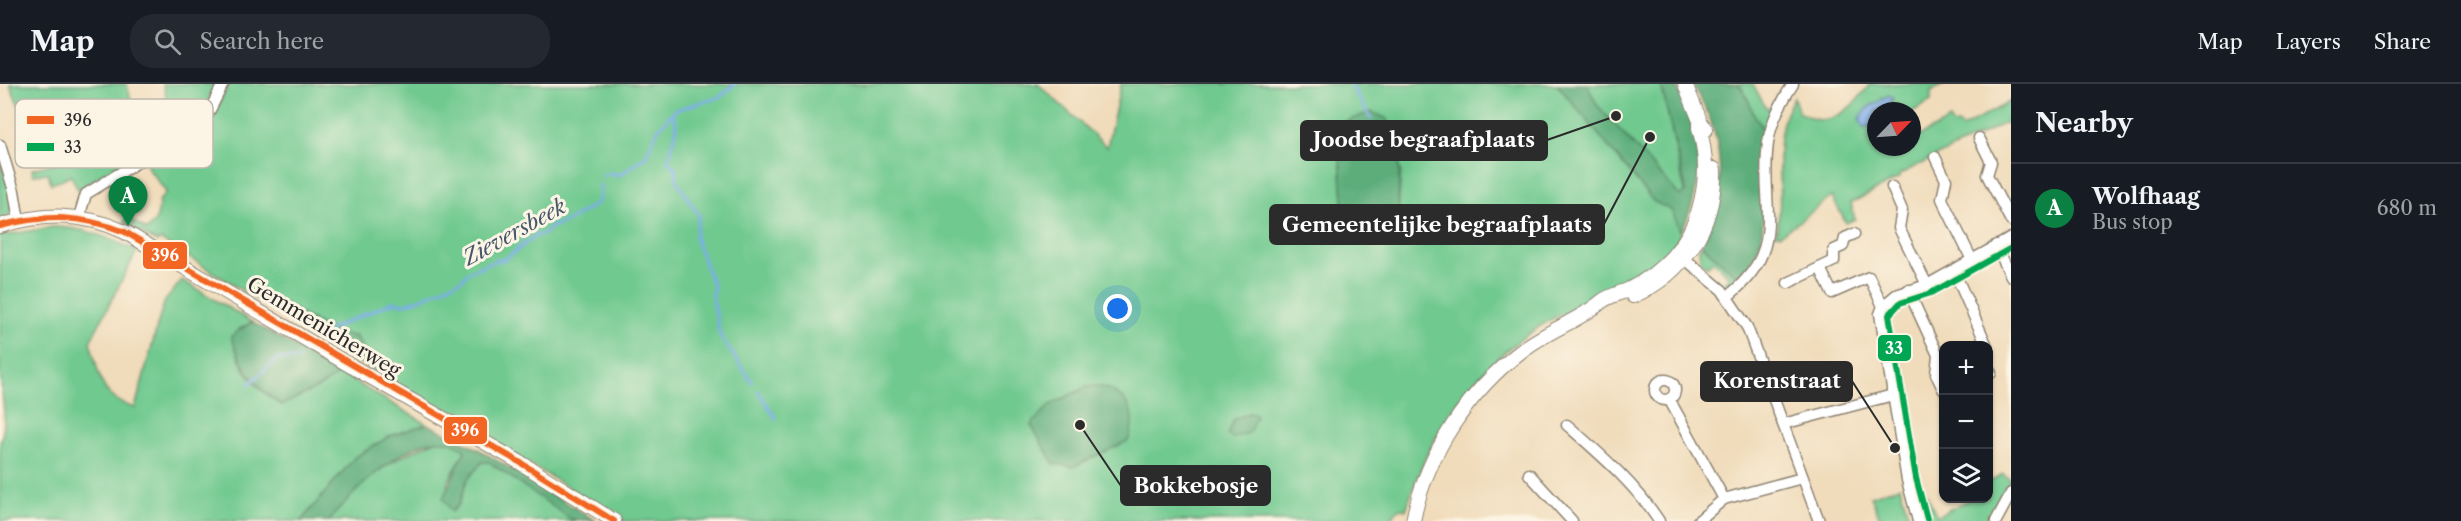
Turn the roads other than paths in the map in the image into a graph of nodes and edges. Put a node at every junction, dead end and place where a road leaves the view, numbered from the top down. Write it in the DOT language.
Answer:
graph roads {
  1 [pos="223,84"];
  2 [pos="1684,84"];
  3 [pos="1793,84"];
  4 [pos="213,104"];
  5 [pos="1979,138"];
  6 [pos="0,145"];
  7 [pos="1935,157"];
  8 [pos="128,168"];
  9 [pos="1892,188"];
  10 [pos="79,217"];
  11 [pos="19,221"];
  12 [pos="2011,221"];
  13 [pos="0,226"];
  14 [pos="1854,234"];
  15 [pos="2011,238"];
  16 [pos="1996,245"];
  17 [pos="1681,255"];
  18 [pos="1972,260"];
  19 [pos="1820,268"];
  20 [pos="1954,271"];
  21 [pos="2011,276"];
  22 [pos="1788,283"];
  23 [pos="1927,285"];
  24 [pos="1908,290"];
  25 [pos="1728,296"];
  26 [pos="1883,306"];
  27 [pos="1985,341"];
  28 [pos="1939,382"];
  29 [pos="1893,395"];
  30 [pos="1669,399"];
  31 [pos="1783,424"];
  32 [pos="1567,425"];
  33 [pos="1529,474"];
  34 [pos="1802,478"];
  35 [pos="2011,493"];
  36 [pos="1724,499"];
  37 [pos="614,521"];
  38 [pos="1413,521"];
  39 [pos="1572,521"];
  40 [pos="1659,521"];
  41 [pos="1698,521"];
  42 [pos="1819,521"];
  43 [pos="1918,521"];
  44 [pos="1996,521"];
  1 -- 4 [label="street"];
  2 -- 17 [label="main road"];
  3 -- 25 [label="street"];
  5 -- 12 [label="street"];
  6 -- 11 [label="street"];
  7 -- 18 [label="street"];
  8 -- 10 [label="street"];
  9 -- 23 [label="street"];
  10 -- 11 [label="main road, Gemmenicherweg"];
  10 -- 37 [label="main road, Gemmenicherweg"];
  11 -- 13 [label="main road, Gemmenicherweg"];
  14 -- 19 [label="street"];
  15 -- 16 [label="street"];
  16 -- 18 [label="street"];
  16 -- 21 [label="street"];
  17 -- 25 [label="street"];
  17 -- 38 [label="main road"];
  18 -- 20 [label="street"];
  19 -- 22 [label="street"];
  19 -- 26 [label="street"];
  20 -- 23 [label="street"];
  20 -- 27 [label="street"];
  23 -- 24 [label="street"];
  24 -- 26 [label="street"];
  24 -- 28 [label="street"];
  25 -- 31 [label="street"];
  26 -- 29 [label="street"];
  29 -- 31 [label="street"];
  29 -- 43 [label="street"];
  30 -- 36 [label="street"];
  31 -- 34 [label="street"];
  32 -- 40 [label="street"];
  33 -- 39 [label="street"];
  34 -- 36 [label="street"];
  34 -- 42 [label="street"];
  35 -- 44 [label="street"];
  36 -- 41 [label="street"];
}
